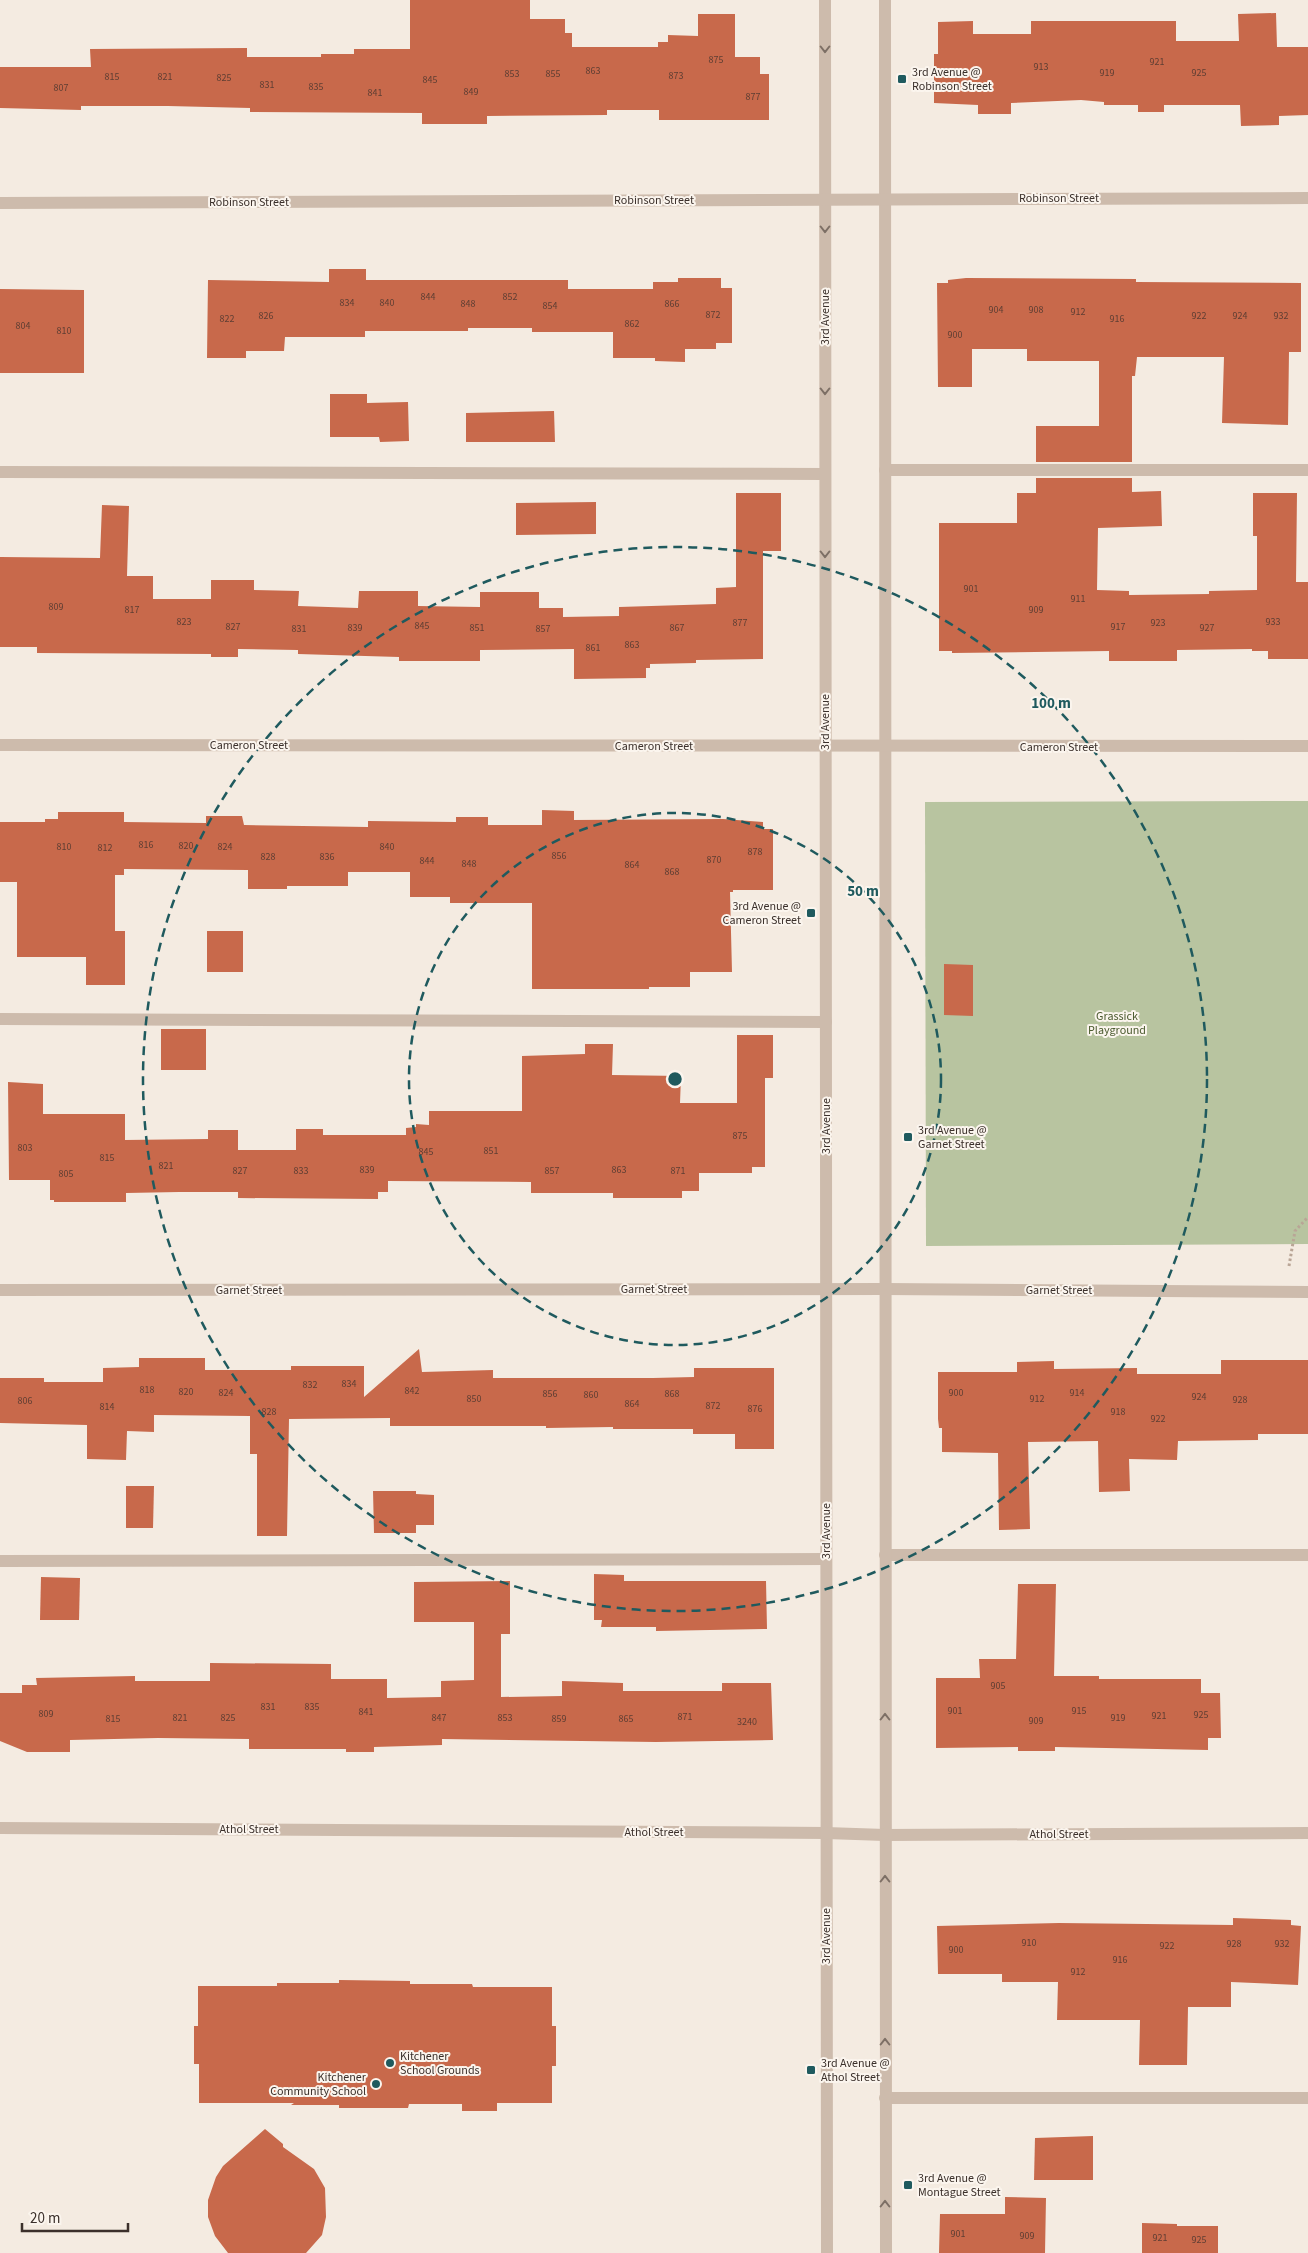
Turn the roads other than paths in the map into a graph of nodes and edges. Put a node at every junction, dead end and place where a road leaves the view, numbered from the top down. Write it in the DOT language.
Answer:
graph roads {
  1 [pos="824,0"];
  2 [pos="885,0"];
  3 [pos="885,198"];
  4 [pos="1308,198"];
  5 [pos="825,199"];
  6 [pos="0,203"];
  7 [pos="885,470"];
  8 [pos="1308,470"];
  9 [pos="0,472"];
  10 [pos="825,474"];
  11 [pos="0,745"];
  12 [pos="825,746"];
  13 [pos="1308,746"];
  14 [pos="885,747"];
  15 [pos="0,1019"];
  16 [pos="826,1022"];
  17 [pos="826,1289"];
  18 [pos="885,1289"];
  19 [pos="0,1290"];
  20 [pos="1308,1292"];
  21 [pos="885,1555"];
  22 [pos="1308,1555"];
  23 [pos="826,1559"];
  24 [pos="0,1561"];
  25 [pos="0,1828"];
  26 [pos="826,1833"];
  27 [pos="1308,1833"];
  28 [pos="885,1835"];
  29 [pos="885,2098"];
  30 [pos="1308,2098"];
  31 [pos="827,2253"];
  32 [pos="886,2253"];
  1 -- 5 [label="street, 3rd Avenue, one-way"];
  2 -- 3 [label="street"];
  3 -- 4 [label="street, Robinson Street"];
  3 -- 5 [label="street, Robinson Street"];
  3 -- 7 [label="street"];
  5 -- 6 [label="street, Robinson Street"];
  5 -- 10 [label="street, 3rd Avenue, one-way"];
  7 -- 8 [label="street"];
  7 -- 14 [label="street"];
  9 -- 10 [label="street"];
  10 -- 12 [label="street, 3rd Avenue, one-way"];
  11 -- 12 [label="street, Cameron Street"];
  12 -- 14 [label="street, Cameron Street"];
  12 -- 16 [label="street, 3rd Avenue"];
  13 -- 14 [label="street, Cameron Street"];
  14 -- 18 [label="street"];
  15 -- 16 [label="street"];
  16 -- 17 [label="street, 3rd Avenue"];
  17 -- 18 [label="street, Garnet Street"];
  17 -- 19 [label="street, Garnet Street"];
  17 -- 23 [label="street, 3rd Avenue"];
  18 -- 20 [label="street, Garnet Street"];
  18 -- 21 [label="street"];
  21 -- 22 [label="street"];
  28 -- 21 [label="street, one-way"];
  23 -- 24 [label="street"];
  23 -- 26 [label="street, 3rd Avenue"];
  25 -- 26 [label="street, Athol Street"];
  26 -- 28 [label="street, Athol Street"];
  26 -- 31 [label="street, 3rd Avenue"];
  27 -- 28 [label="street, Athol Street"];
  29 -- 28 [label="street, one-way"];
  29 -- 30 [label="street"];
  32 -- 29 [label="street, one-way"];
}
